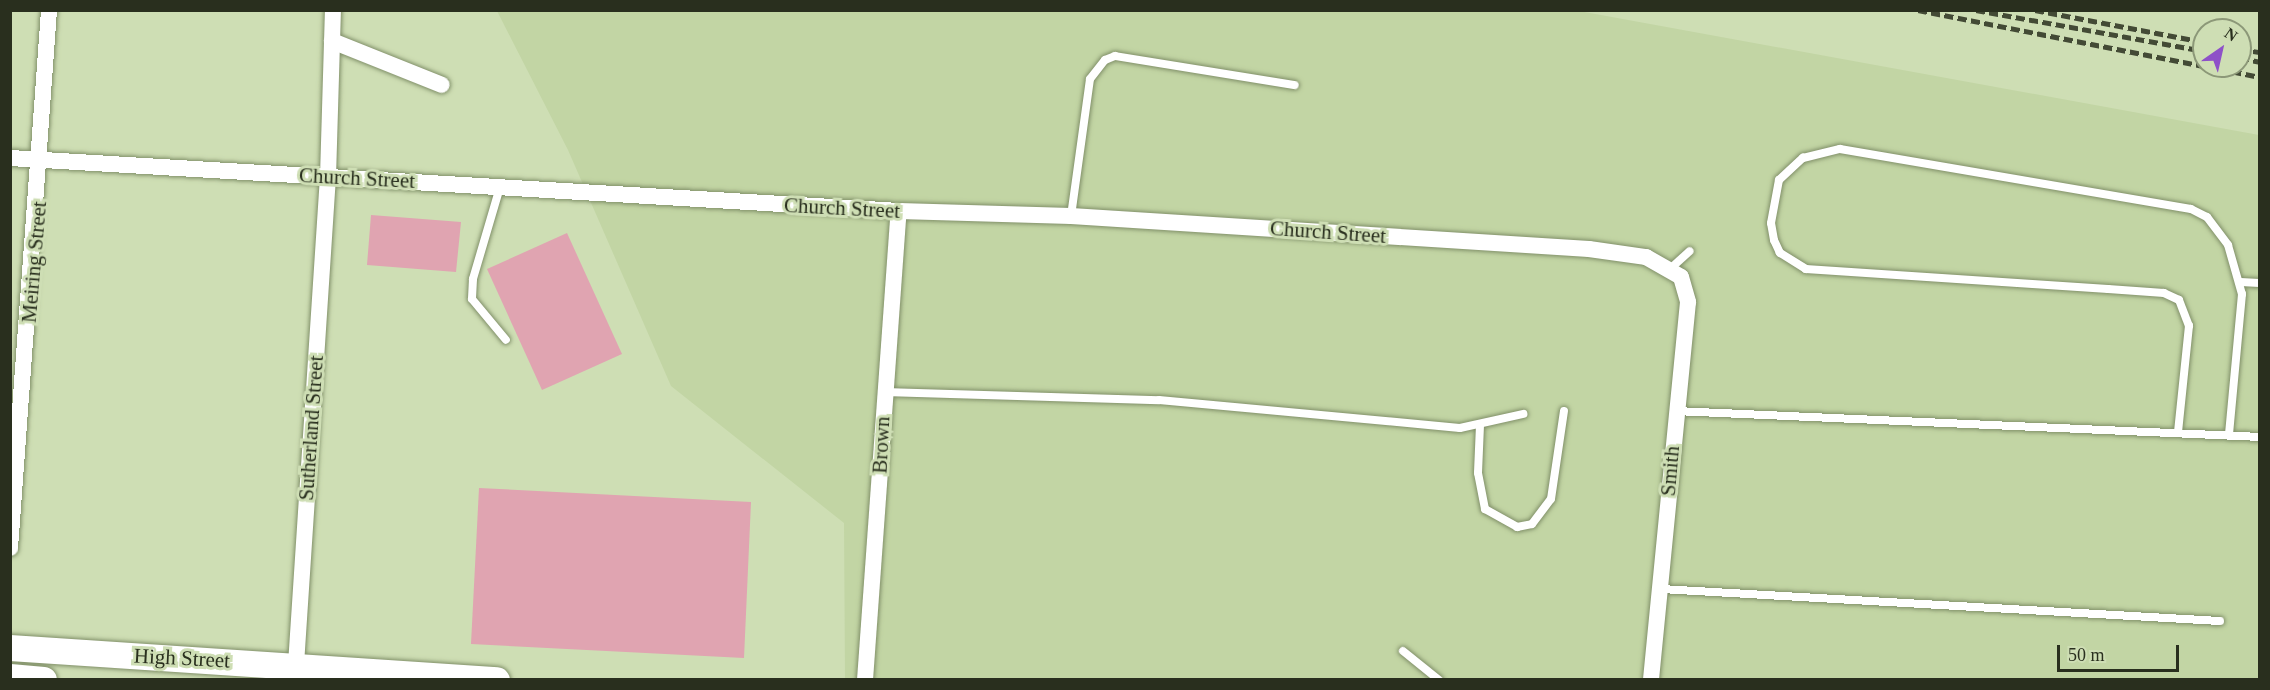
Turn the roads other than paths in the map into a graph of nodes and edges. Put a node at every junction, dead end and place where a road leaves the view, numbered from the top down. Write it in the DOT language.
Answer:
graph roads {
  1 [pos="49,10"];
  2 [pos="333,10"];
  3 [pos="332,41"];
  4 [pos="442,85"];
  5 [pos="1295,85"];
  6 [pos="10,158"];
  7 [pos="42,160"];
  8 [pos="328,177"];
  9 [pos="500,186"];
  10 [pos="899,211"];
  11 [pos="1071,216"];
  12 [pos="1690,251"];
  13 [pos="1671,268"];
  14 [pos="2240,282"];
  15 [pos="2259,283"];
  16 [pos="506,340"];
  17 [pos="884,392"];
  18 [pos="1564,411"];
  19 [pos="1675,411"];
  20 [pos="1523,414"];
  21 [pos="1480,425"];
  22 [pos="2178,432"];
  23 [pos="2229,435"];
  24 [pos="2259,437"];
  25 [pos="10,548"];
  26 [pos="1661,589"];
  27 [pos="2220,621"];
  28 [pos="10,648"];
  29 [pos="1403,651"];
  30 [pos="295,672"];
  31 [pos="10,678"];
  32 [pos="44,680"];
  33 [pos="498,680"];
  34 [pos="866,680"];
  35 [pos="1439,680"];
  36 [pos="1651,680"];
  1 -- 7 [label="street, Meiring Street"];
  2 -- 3 [label="street, Sutherland Street"];
  3 -- 4 [label="street"];
  3 -- 8 [label="street, Sutherland Street"];
  5 -- 11 [label="lane"];
  6 -- 7 [label="street, Church Street"];
  7 -- 8 [label="street, Church Street"];
  7 -- 25 [label="street, Meiring Street"];
  8 -- 9 [label="street, Church Street"];
  8 -- 30 [label="street, Sutherland Street"];
  9 -- 10 [label="street, Church Street"];
  9 -- 16 [label="lane"];
  10 -- 11 [label="street, Church Street"];
  10 -- 17 [label="street, Brown"];
  11 -- 13 [label="street, Church Street"];
  12 -- 13 [label="lane"];
  13 -- 19 [label="street, Smith"];
  14 -- 15 [label="lane"];
  14 -- 22 [label="lane"];
  14 -- 23 [label="lane"];
  17 -- 21 [label="lane"];
  17 -- 34 [label="street, Brown"];
  18 -- 21 [label="lane"];
  19 -- 22 [label="lane"];
  19 -- 26 [label="street, Smith"];
  20 -- 21 [label="lane"];
  22 -- 23 [label="lane"];
  23 -- 24 [label="lane"];
  26 -- 27 [label="lane"];
  26 -- 36 [label="street, Smith"];
  28 -- 30 [label="main road, High Street"];
  29 -- 35 [label="lane"];
  30 -- 33 [label="main road, High Street"];
  31 -- 32 [label="main road"];
}
